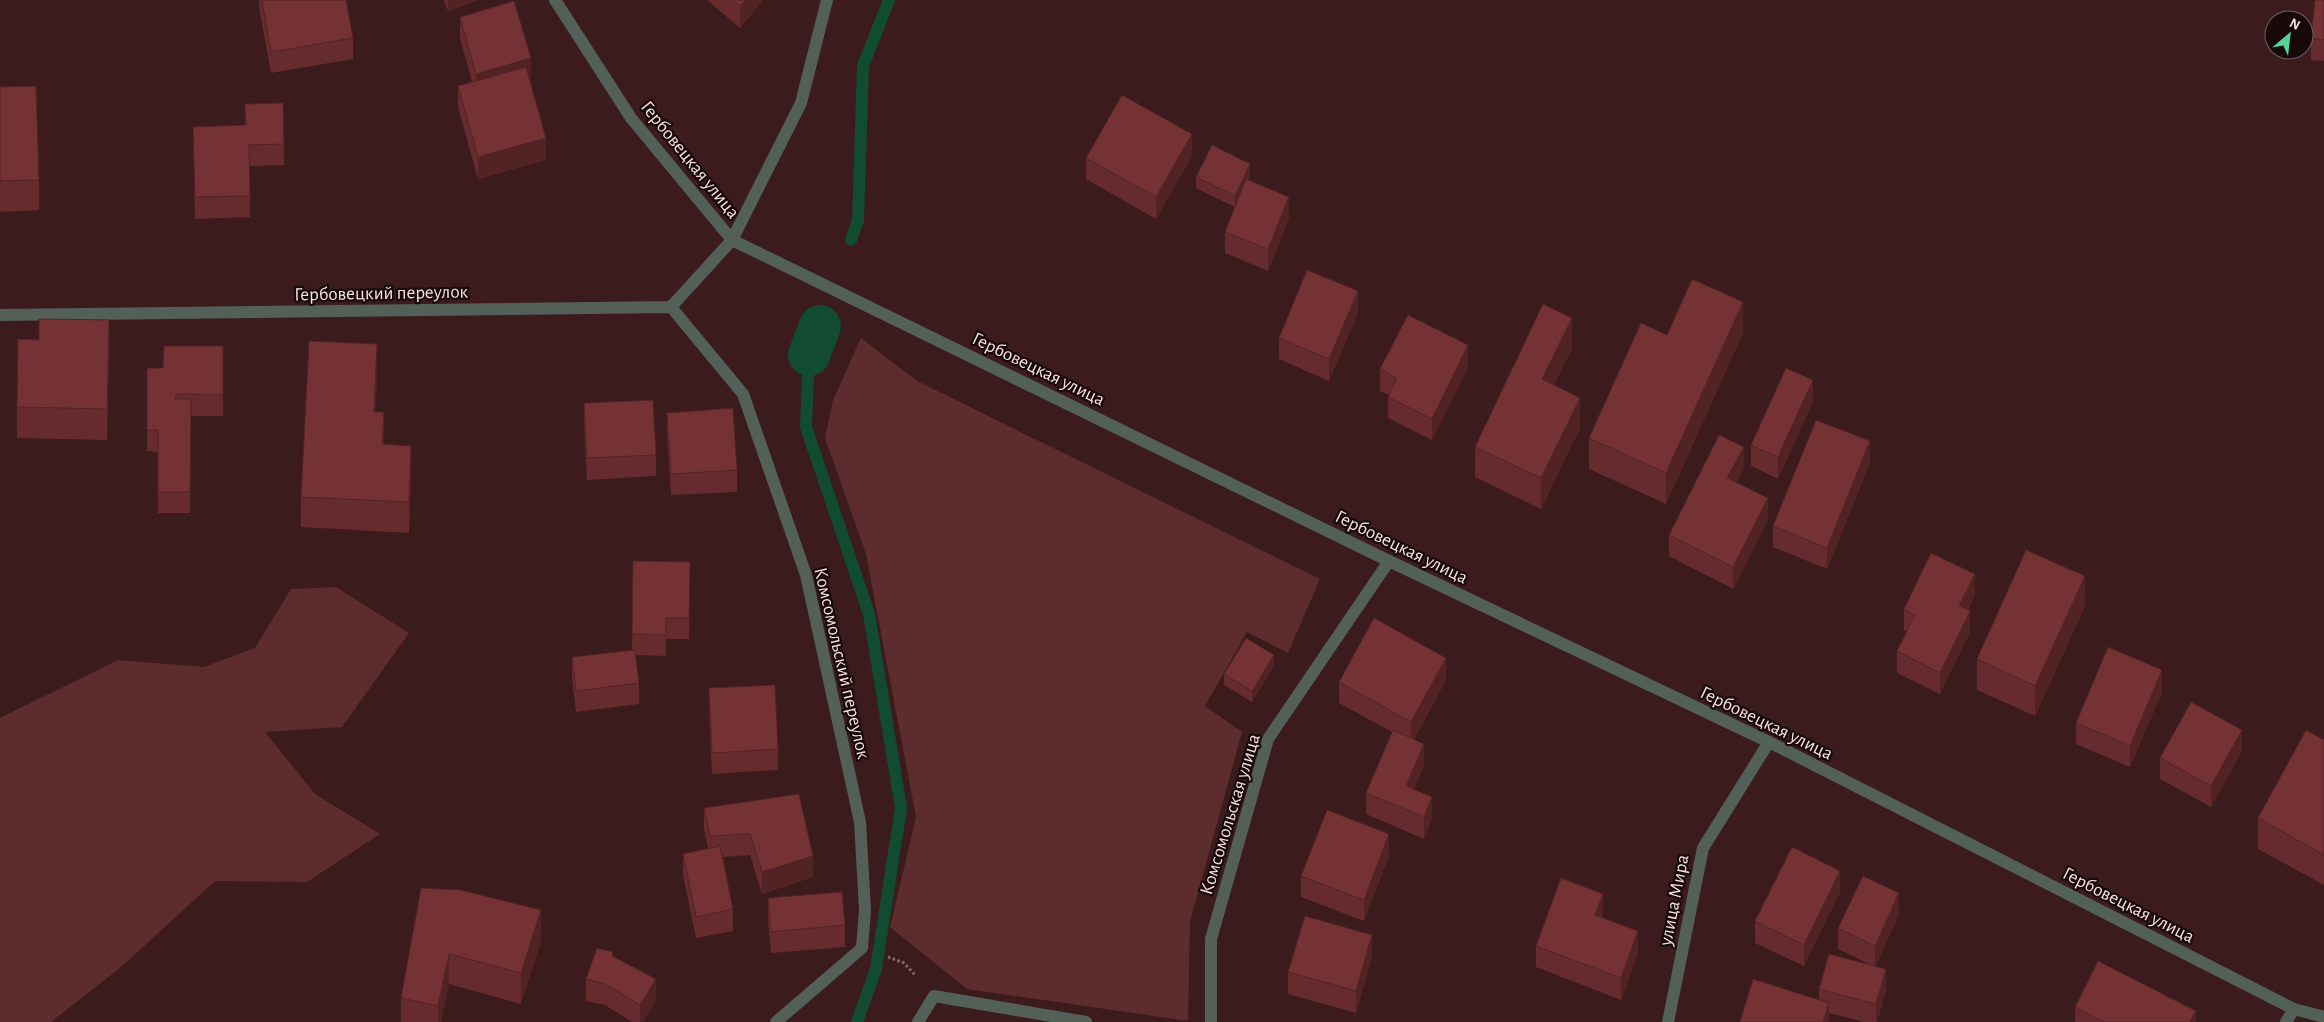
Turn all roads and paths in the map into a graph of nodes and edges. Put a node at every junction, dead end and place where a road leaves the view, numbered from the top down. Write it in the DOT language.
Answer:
graph roads {
  1 [pos="555,0"];
  2 [pos="827,0"];
  3 [pos="732,240"];
  4 [pos="671,307"];
  5 [pos="0,315"];
  6 [pos="1389,561"];
  7 [pos="1769,742"];
  8 [pos="2294,1009"];
  9 [pos="2324,1017"];
  10 [pos="776,1022"];
  11 [pos="918,1022"];
  12 [pos="1086,1022"];
  13 [pos="1211,1022"];
  14 [pos="1668,1022"];
  15 [pos="2286,1022"];
  1 -- 3 [label="street, Гербовецкая улица"];
  2 -- 3 [label="street"];
  3 -- 4 [label="street"];
  3 -- 6 [label="street, Гербовецкая улица"];
  4 -- 5 [label="street, Гербовецкий переулок"];
  4 -- 10 [label="street, Комсомольский переулок"];
  6 -- 7 [label="street, Гербовецкая улица"];
  6 -- 13 [label="street, Комсомольская улица"];
  7 -- 8 [label="street, Гербовецкая улица"];
  7 -- 14 [label="street, улица Мира"];
  8 -- 9 [label="street, Гербовецкая улица"];
  8 -- 15 [label="street"];
  11 -- 12 [label="street"];
}
